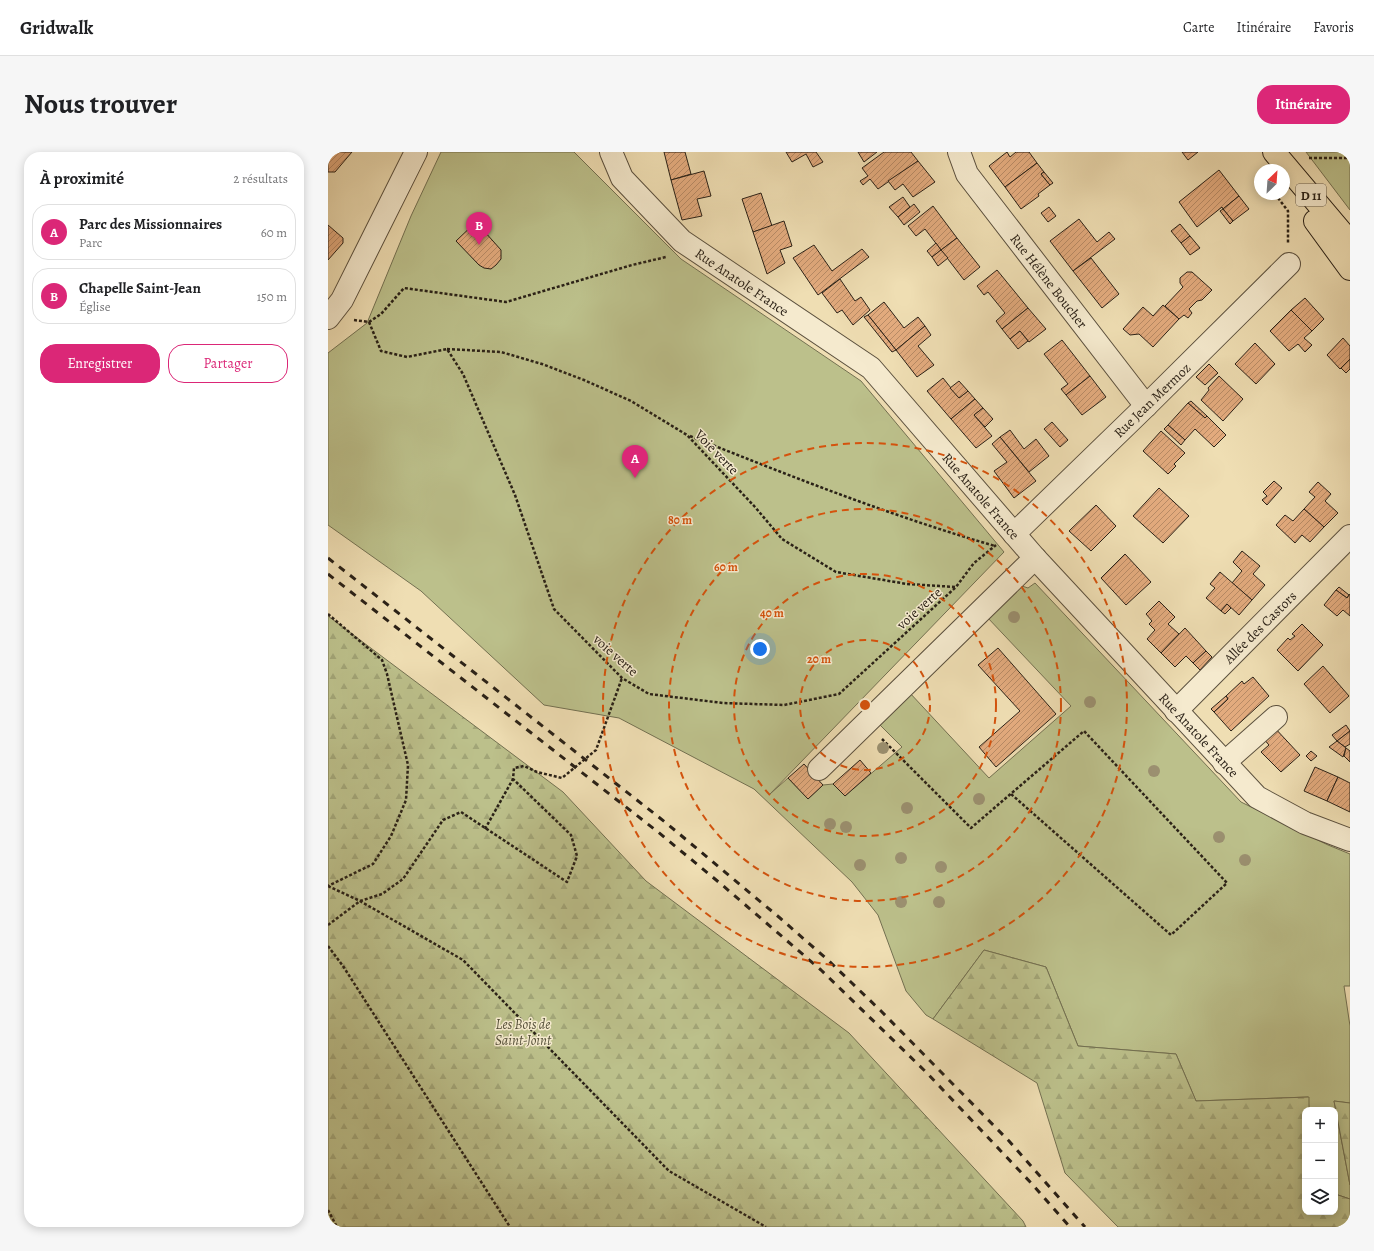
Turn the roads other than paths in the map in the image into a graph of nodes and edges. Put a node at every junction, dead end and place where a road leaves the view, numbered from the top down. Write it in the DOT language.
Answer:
graph roads {
  1 [pos="416,152"];
  2 [pos="611,152"];
  3 [pos="959,152"];
  4 [pos="1266,152"];
  5 [pos="1274,152"];
  6 [pos="1275,164"];
  7 [pos="1290,185"];
  8 [pos="1350,242"];
  9 [pos="1289,264"];
  10 [pos="1350,269"];
  11 [pos="328,318"];
  12 [pos="1146,406"];
  13 [pos="1014,534"];
  14 [pos="1348,542"];
  15 [pos="1035,558"];
  16 [pos="1176,710"];
  17 [pos="1276,717"];
  18 [pos="1224,763"];
  19 [pos="819,768"];
  20 [pos="1350,840"];
  1 -- 11 [label="street"];
  2 -- 13 [label="street, Rue Anatole France"];
  3 -- 12 [label="street, Rue Hélène Boucher"];
  4 -- 6 [label="main road"];
  5 -- 8 [label="main road, D 11"];
  7 -- 10 [label="main road, D 11"];
  9 -- 12 [label="street, Rue Jean Mermoz"];
  12 -- 13 [label="street, Rue Jean Mermoz"];
  13 -- 15 [label="street, Rue Anatole France"];
  14 -- 16 [label="street, Allée des Castors"];
  15 -- 16 [label="street, Rue Anatole France"];
  15 -- 19 [label="street"];
  16 -- 18 [label="street, Rue Anatole France"];
  17 -- 18 [label="street"];
  18 -- 20 [label="street, Rue Anatole France"];
}
